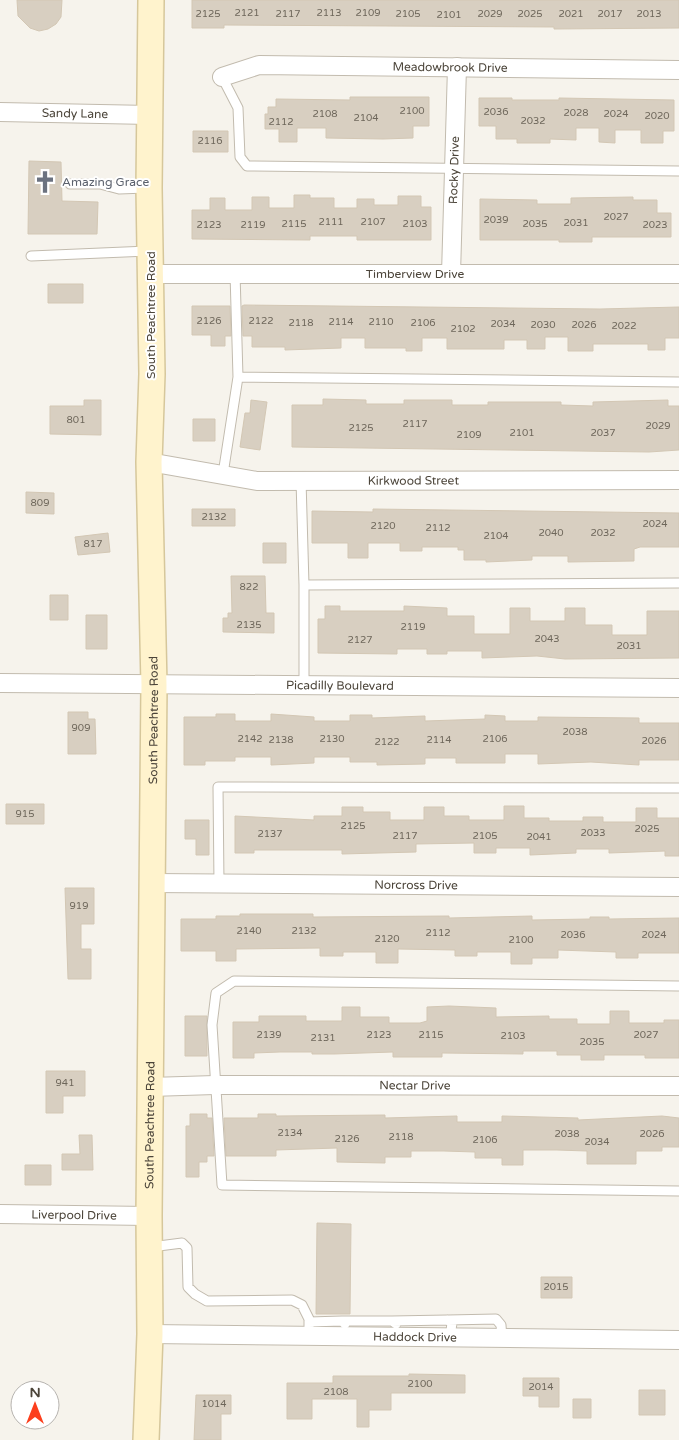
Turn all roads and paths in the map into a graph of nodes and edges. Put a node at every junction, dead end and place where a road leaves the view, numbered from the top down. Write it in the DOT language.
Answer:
graph roads {
  1 [pos="151,0"];
  2 [pos="457,67"];
  3 [pos="679,70"];
  4 [pos="222,77"];
  5 [pos="0,112"];
  6 [pos="150,115"];
  7 [pos="455,168"];
  8 [pos="679,171"];
  9 [pos="70,184"];
  10 [pos="149,188"];
  11 [pos="32,256"];
  12 [pos="151,262"];
  13 [pos="235,273"];
  14 [pos="451,274"];
  15 [pos="679,274"];
  16 [pos="238,377"];
  17 [pos="679,382"];
  18 [pos="149,462"];
  19 [pos="223,474"];
  20 [pos="301,480"];
  21 [pos="679,480"];
  22 [pos="679,583"];
  23 [pos="304,586"];
  24 [pos="0,683"];
  25 [pos="154,685"];
  26 [pos="304,686"];
  27 [pos="679,688"];
  28 [pos="679,788"];
  29 [pos="152,883"];
  30 [pos="219,884"];
  31 [pos="679,887"];
  32 [pos="679,986"];
  33 [pos="215,1085"];
  34 [pos="679,1086"];
  35 [pos="150,1087"];
  36 [pos="679,1191"];
  37 [pos="0,1214"];
  38 [pos="149,1216"];
  39 [pos="149,1247"];
  40 [pos="447,1320"];
  41 [pos="309,1329"];
  42 [pos="395,1329"];
  43 [pos="150,1334"];
  44 [pos="450,1338"];
  45 [pos="502,1338"];
  46 [pos="679,1340"];
  47 [pos="146,1440"];
  1 -- 6 [label="main road, South Peachtree Road"];
  2 -- 3 [label="street, Meadowbrook Drive"];
  2 -- 4 [label="street, Meadowbrook Drive"];
  2 -- 7 [label="street, Rocky Drive"];
  4 -- 7 [label="lane"];
  5 -- 6 [label="street, Sandy Lane"];
  6 -- 10 [label="main road, South Peachtree Road"];
  7 -- 8 [label="lane"];
  7 -- 14 [label="street, Rocky Drive"];
  9 -- 10 [label="lane"];
  10 -- 12 [label="main road, South Peachtree Road"];
  11 -- 12 [label="lane"];
  12 -- 13 [label="street, Timberview Drive"];
  12 -- 18 [label="main road, South Peachtree Road"];
  13 -- 14 [label="street, Timberview Drive"];
  13 -- 16 [label="lane"];
  14 -- 15 [label="street, Timberview Drive"];
  16 -- 17 [label="lane"];
  16 -- 19 [label="lane"];
  18 -- 19 [label="street, Kirkwood Street"];
  18 -- 25 [label="main road, South Peachtree Road"];
  19 -- 20 [label="street, Kirkwood Street"];
  20 -- 21 [label="street, Kirkwood Street"];
  20 -- 23 [label="lane"];
  22 -- 23 [label="lane"];
  23 -- 26 [label="lane"];
  24 -- 25 [label="street, Picadilly Boulevard"];
  25 -- 26 [label="street, Picadilly Boulevard"];
  25 -- 29 [label="main road, South Peachtree Road"];
  26 -- 27 [label="street, Picadilly Boulevard"];
  28 -- 30 [label="lane"];
  29 -- 30 [label="street, Norcross Drive"];
  29 -- 35 [label="main road, South Peachtree Road"];
  30 -- 31 [label="street, Norcross Drive"];
  32 -- 33 [label="lane"];
  33 -- 34 [label="street, Nectar Drive"];
  33 -- 35 [label="street, Nectar Drive"];
  33 -- 36 [label="lane"];
  35 -- 38 [label="main road, South Peachtree Road"];
  37 -- 38 [label="street, Liverpool Drive"];
  38 -- 39 [label="main road, South Peachtree Road"];
  39 -- 41 [label="lane"];
  39 -- 43 [label="main road, South Peachtree Road"];
  40 -- 42 [label="lane"];
  40 -- 44 [label="lane"];
  40 -- 45 [label="lane"];
  41 -- 42 [label="street, Haddock Drive"];
  41 -- 43 [label="street, Haddock Drive"];
  42 -- 44 [label="street, Haddock Drive"];
  43 -- 47 [label="main road, South Peachtree Road"];
  44 -- 45 [label="street, Haddock Drive"];
  45 -- 46 [label="street, Haddock Drive"];
}
